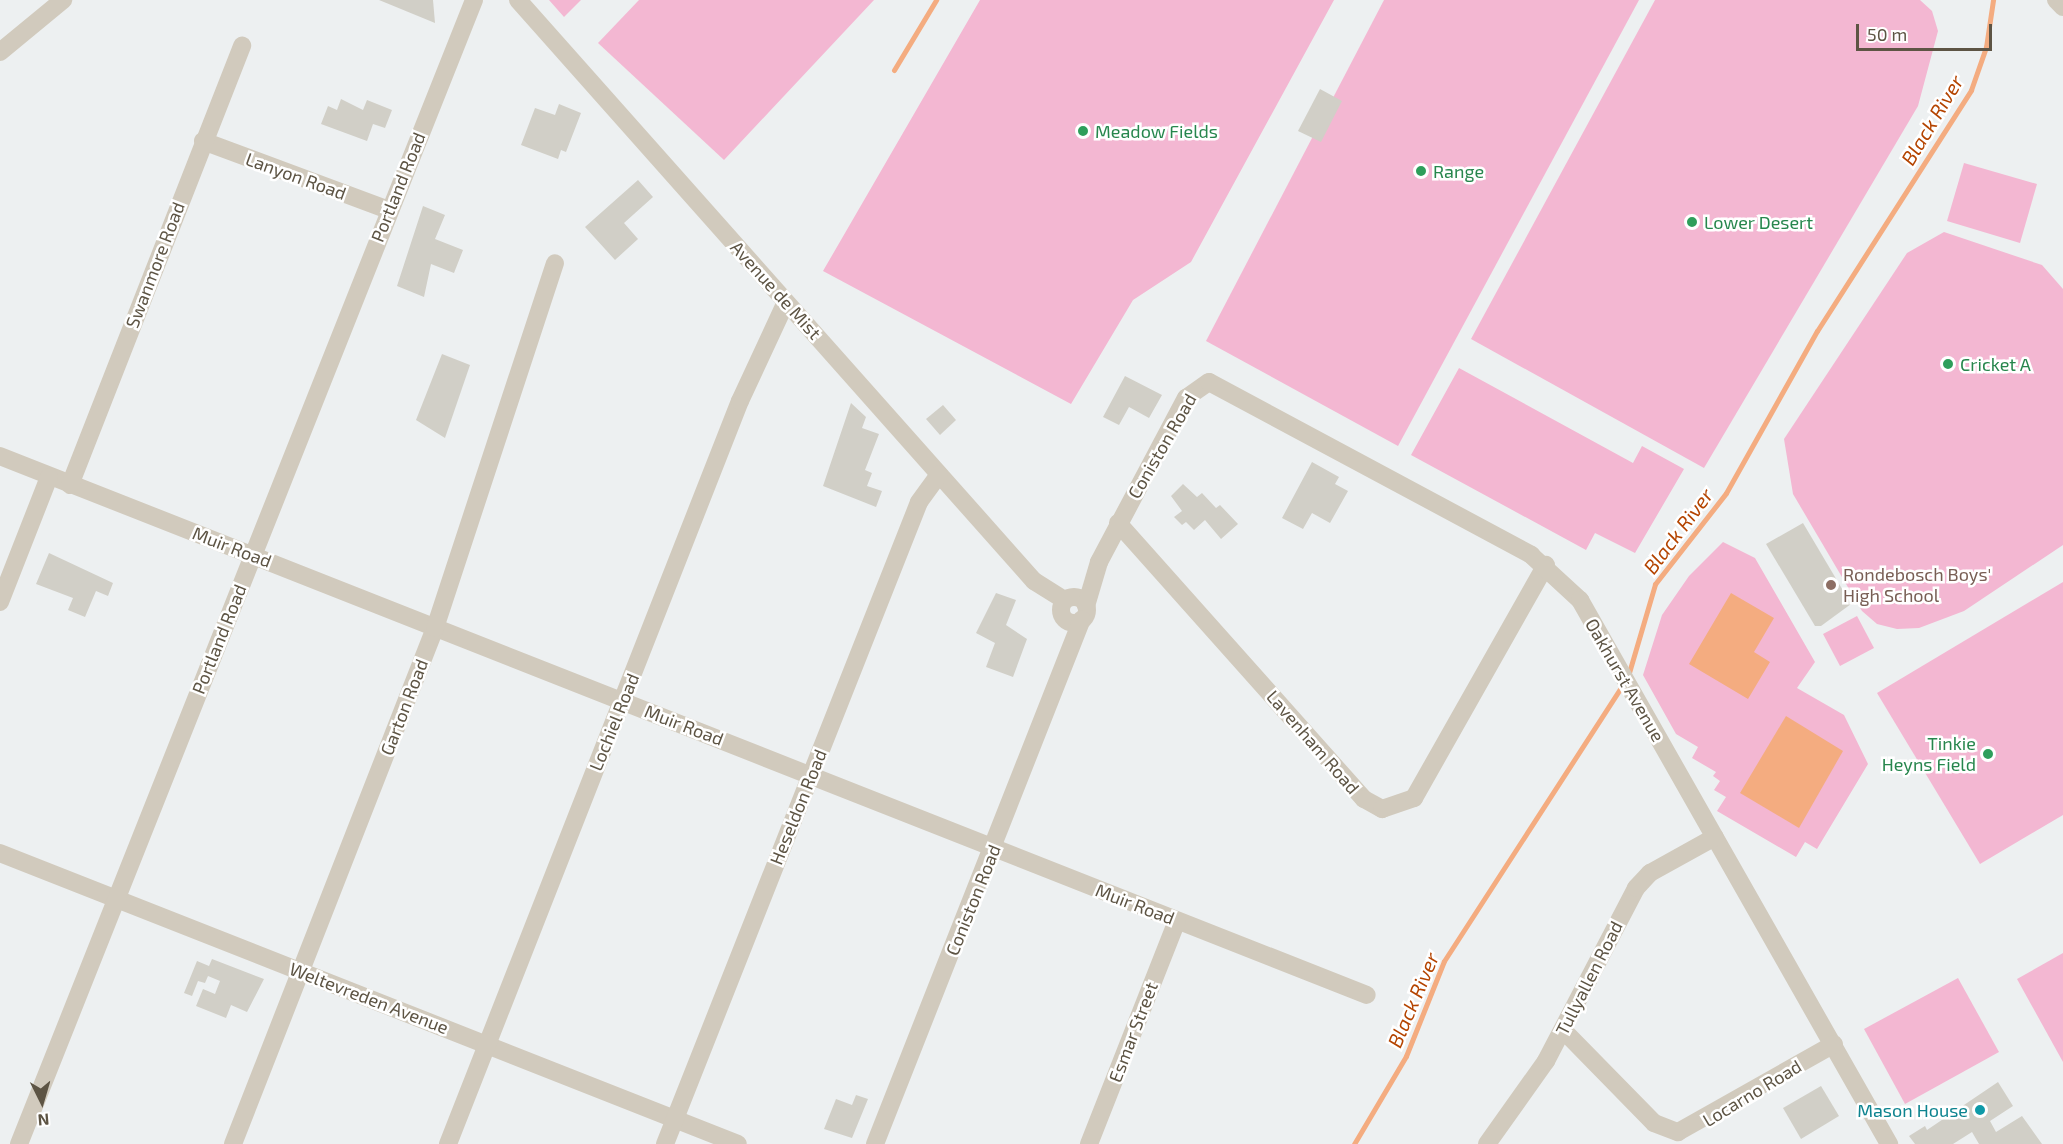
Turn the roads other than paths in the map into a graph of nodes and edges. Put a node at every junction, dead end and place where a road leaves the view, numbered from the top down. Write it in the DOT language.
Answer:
graph roads {
  1 [pos="63,0"];
  2 [pos="474,0"];
  3 [pos="518,0"];
  4 [pos="2056,0"];
  5 [pos="2063,7"];
  6 [pos="242,45"];
  7 [pos="0,52"];
  8 [pos="203,141"];
  9 [pos="389,210"];
  10 [pos="555,263"];
  11 [pos="786,302"];
  12 [pos="1200,385"];
  13 [pos="0,456"];
  14 [pos="939,474"];
  15 [pos="49,477"];
  16 [pos="70,485"];
  17 [pos="1118,523"];
  18 [pos="253,554"];
  19 [pos="1546,565"];
  20 [pos="0,602"];
  21 [pos="1073,609"];
  22 [pos="435,628"];
  23 [pos="622,701"];
  24 [pos="811,774"];
  25 [pos="1715,837"];
  26 [pos="993,849"];
  27 [pos="0,853"];
  28 [pos="116,898"];
  29 [pos="1177,921"];
  30 [pos="301,971"];
  31 [pos="1367,995"];
  32 [pos="1563,1030"];
  33 [pos="486,1044"];
  34 [pos="1834,1044"];
  35 [pos="675,1119"];
  36 [pos="19,1144"];
  37 [pos="233,1144"];
  38 [pos="448,1144"];
  39 [pos="665,1144"];
  40 [pos="738,1144"];
  41 [pos="875,1144"];
  42 [pos="1089,1144"];
  43 [pos="1487,1144"];
  44 [pos="1889,1144"];
  1 -- 7 [label="street"];
  2 -- 9 [label="street, Portland Road"];
  3 -- 11 [label="street, Avenue de Mist"];
  4 -- 5 [label="street"];
  6 -- 8 [label="street, Swanmore Road"];
  8 -- 9 [label="street, Lanyon Road"];
  8 -- 16 [label="street, Swanmore Road"];
  9 -- 18 [label="street, Portland Road"];
  10 -- 22 [label="street, Garton Road"];
  11 -- 14 [label="street, Avenue de Mist"];
  11 -- 23 [label="street, Lochiel Road"];
  12 -- 17 [label="street, Coniston Road"];
  12 -- 19 [label="street, Oakhurst Avenue"];
  13 -- 15 [label="street, Muir Road"];
  14 -- 21 [label="street, Avenue de Mist"];
  14 -- 24 [label="street, Heseldon Road"];
  15 -- 16 [label="street, Muir Road"];
  15 -- 20 [label="street"];
  16 -- 18 [label="street, Muir Road"];
  17 -- 19 [label="street, Lavenham Road"];
  17 -- 21 [label="street, Coniston Road"];
  18 -- 22 [label="street, Muir Road"];
  18 -- 28 [label="street, Portland Road"];
  19 -- 25 [label="street, Oakhurst Avenue"];
  21 -- 26 [label="street, Coniston Road"];
  22 -- 23 [label="street, Muir Road"];
  22 -- 30 [label="street, Garton Road"];
  23 -- 24 [label="street, Muir Road"];
  23 -- 33 [label="street, Lochiel Road"];
  24 -- 26 [label="street, Muir Road"];
  24 -- 35 [label="street, Heseldon Road"];
  25 -- 32 [label="street, Tullyallen Road"];
  25 -- 34 [label="street, Oakhurst Avenue"];
  26 -- 29 [label="street, Muir Road"];
  26 -- 41 [label="street, Coniston Road"];
  27 -- 28 [label="street, Weltevreden Avenue"];
  28 -- 30 [label="street, Weltevreden Avenue"];
  28 -- 36 [label="street, Portland Road"];
  29 -- 31 [label="street, Muir Road"];
  29 -- 42 [label="street, Esmar Street"];
  30 -- 33 [label="street, Weltevreden Avenue"];
  30 -- 37 [label="street, Garton Road"];
  32 -- 34 [label="street, Locarno Road"];
  32 -- 43 [label="street, Tullyallen Road"];
  33 -- 35 [label="street, Weltevreden Avenue"];
  33 -- 38 [label="street, Lochiel Road"];
  34 -- 44 [label="street, Oakhurst Avenue"];
  35 -- 39 [label="street, Heseldon Road"];
  35 -- 40 [label="street, Weltevreden Avenue"];
}
